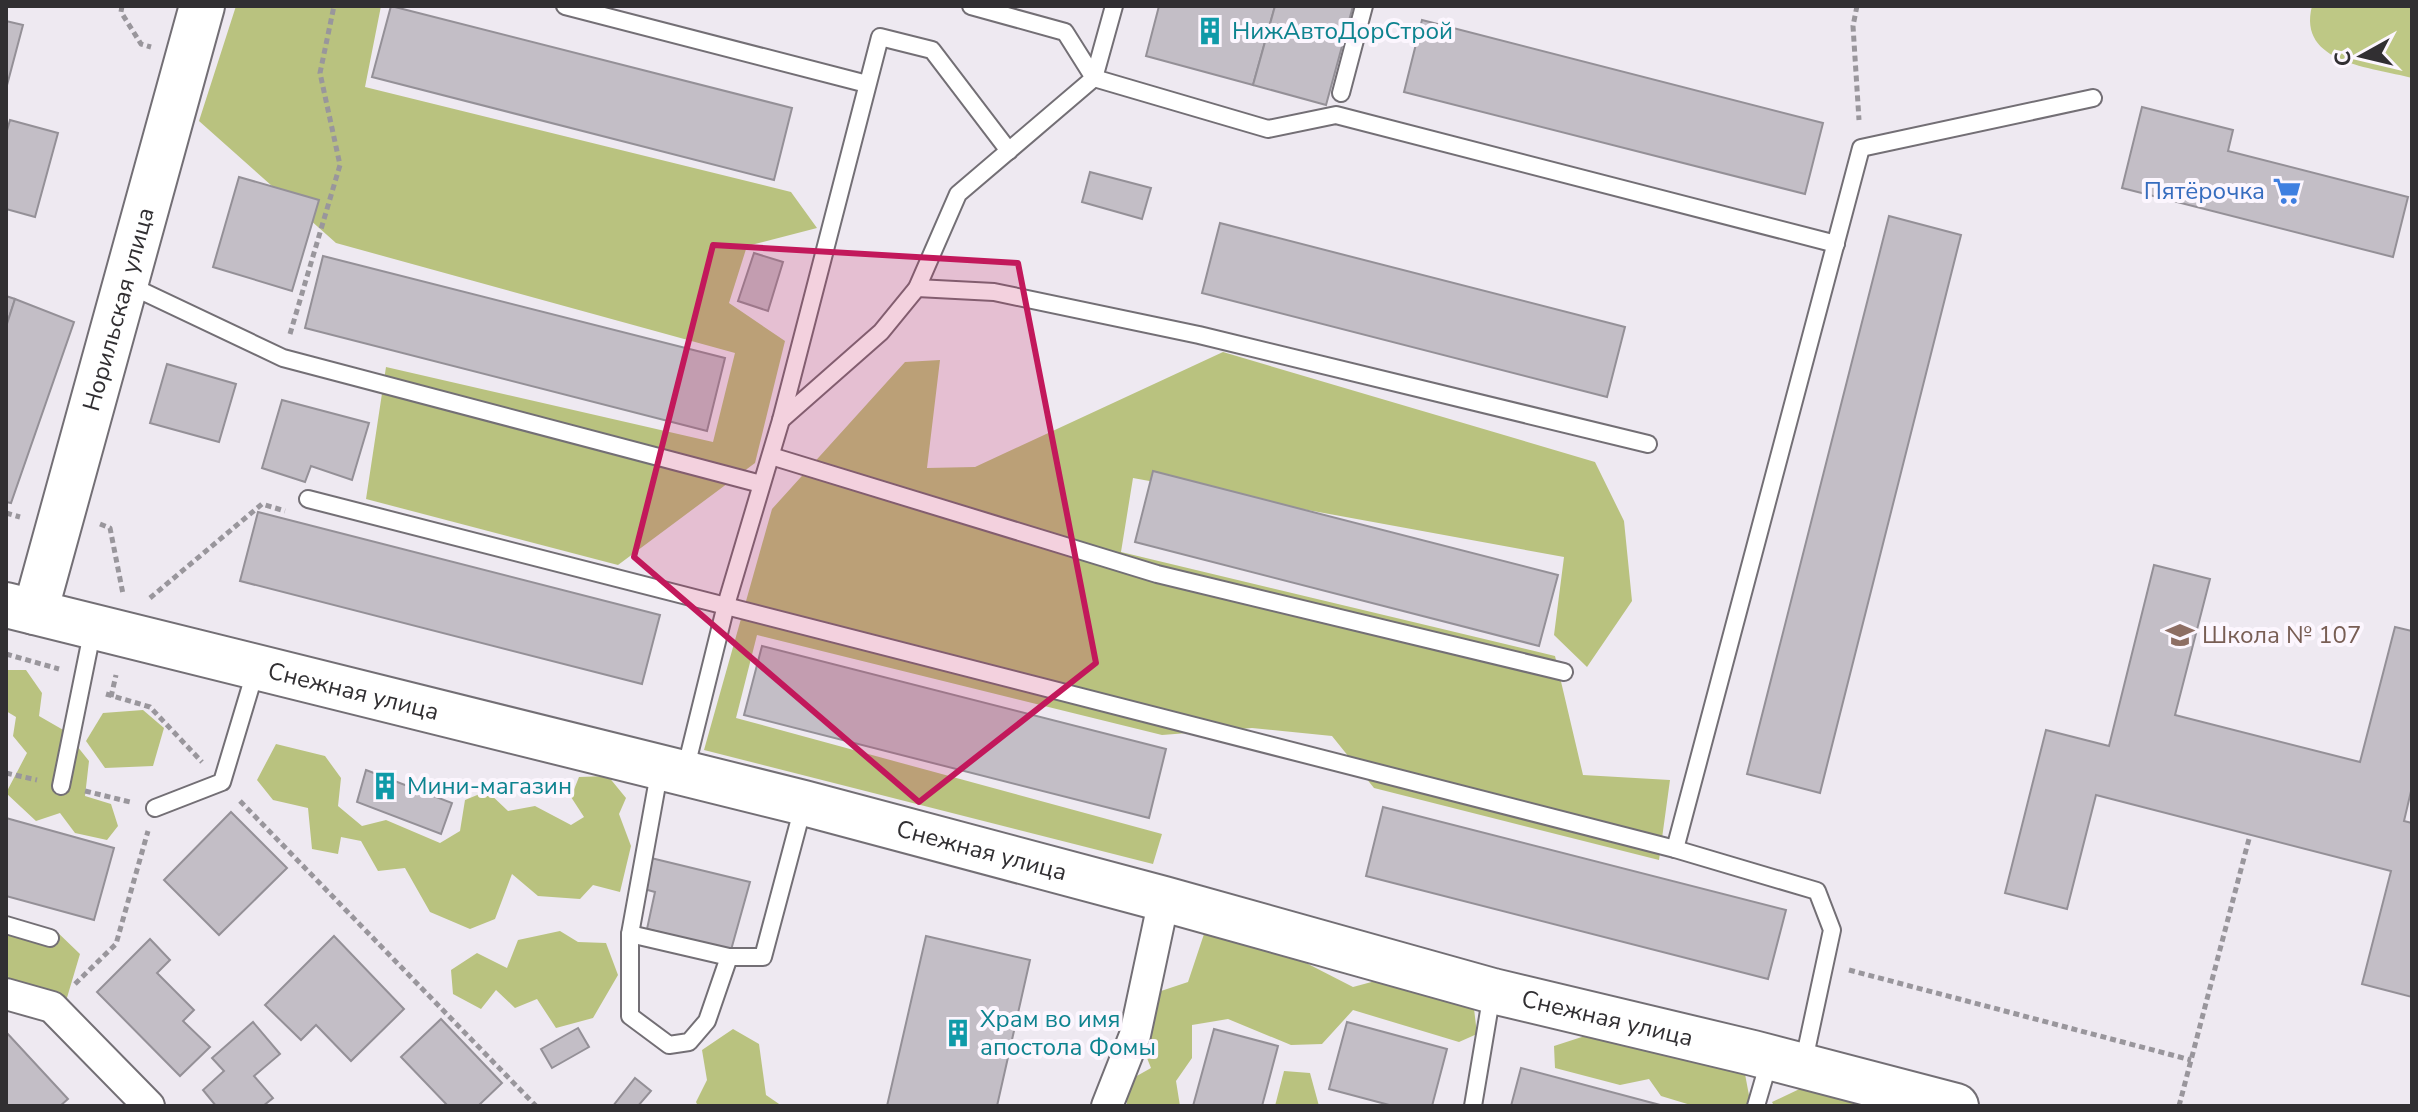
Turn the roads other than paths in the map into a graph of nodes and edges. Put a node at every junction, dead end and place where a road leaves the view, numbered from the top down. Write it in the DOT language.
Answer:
graph roads {
  1 [pos="202,6"];
  2 [pos="565,6"];
  3 [pos="971,6"];
  4 [pos="1114,6"];
  5 [pos="1364,6"];
  6 [pos="1094,78"];
  7 [pos="867,84"];
  8 [pos="1341,93"];
  9 [pos="2093,98"];
  10 [pos="1009,151"];
  11 [pos="1836,244"];
  12 [pos="125,284"];
  13 [pos="917,288"];
  14 [pos="781,420"];
  15 [pos="1648,444"];
  16 [pos="771,456"];
  17 [pos="761,484"];
  18 [pos="308,499"];
  19 [pos="726,605"];
  20 [pos="21,608"];
  21 [pos="93,627"];
  22 [pos="257,668"];
  23 [pos="1564,672"];
  24 [pos="672,769"];
  25 [pos="61,786"];
  26 [pos="804,803"];
  27 [pos="155,808"];
  28 [pos="1675,849"];
  29 [pos="1164,899"];
  30 [pos="6,925"];
  31 [pos="630,934"];
  32 [pos="50,938"];
  33 [pos="729,957"];
  34 [pos="1493,991"];
  35 [pos="6,994"];
  36 [pos="1786,1062"];
  37 [pos="149,1106"];
  38 [pos="1107,1106"];
  39 [pos="1473,1106"];
  40 [pos="1756,1106"];
  41 [pos="1956,1106"];
  1 -- 12 [label="street, Норильская улица"];
  2 -- 7 [label="lane"];
  3 -- 6 [label="lane"];
  4 -- 6 [label="lane"];
  5 -- 8 [label="lane"];
  6 -- 10 [label="lane"];
  6 -- 11 [label="lane"];
  7 -- 10 [label="lane"];
  7 -- 14 [label="lane"];
  9 -- 11 [label="lane"];
  10 -- 13 [label="lane"];
  11 -- 28 [label="lane"];
  12 -- 17 [label="lane"];
  12 -- 20 [label="street, Норильская улица"];
  13 -- 14 [label="lane"];
  13 -- 15 [label="lane"];
  14 -- 16 [label="lane"];
  16 -- 17 [label="lane"];
  16 -- 23 [label="lane"];
  17 -- 19 [label="lane"];
  18 -- 19 [label="lane"];
  19 -- 24 [label="lane"];
  19 -- 28 [label="lane"];
  20 -- 21 [label="street, Снежная улица"];
  21 -- 22 [label="street, Снежная улица"];
  21 -- 25 [label="lane"];
  22 -- 24 [label="street, Снежная улица"];
  22 -- 27 [label="lane"];
  24 -- 26 [label="street, Снежная улица"];
  24 -- 31 [label="lane"];
  26 -- 29 [label="street, Снежная улица"];
  26 -- 33 [label="lane"];
  28 -- 36 [label="lane"];
  29 -- 34 [label="street, Снежная улица"];
  29 -- 38 [label="street"];
  30 -- 32 [label="lane"];
  31 -- 33 [label="lane"];
  31 -- 33 [label="lane"];
  34 -- 36 [label="street, Снежная улица"];
  34 -- 39 [label="lane"];
  35 -- 37 [label="street"];
  36 -- 40 [label="lane"];
  36 -- 41 [label="street, Снежная улица"];
}
